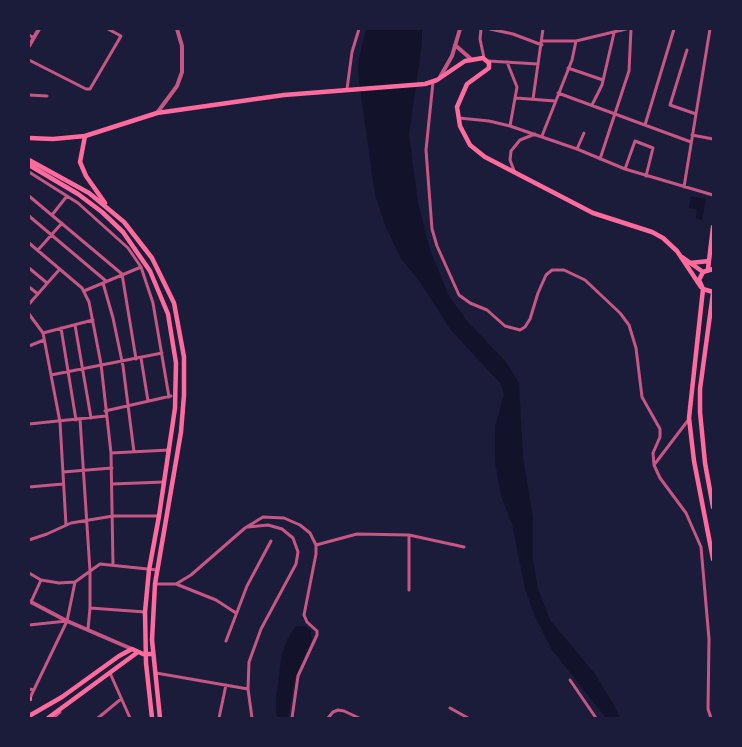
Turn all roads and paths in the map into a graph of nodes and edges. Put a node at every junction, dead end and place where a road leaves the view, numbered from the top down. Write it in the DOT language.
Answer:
graph roads {
  1 [pos="39,29"];
  2 [pos="108,29"];
  3 [pos="177,29"];
  4 [pos="359,29"];
  5 [pos="460,29"];
  6 [pos="480,29"];
  7 [pos="490,29"];
  8 [pos="543,29"];
  9 [pos="623,29"];
  10 [pos="631,29"];
  11 [pos="674,29"];
  12 [pos="710,29"];
  13 [pos="614,32"];
  14 [pos="29,35"];
  15 [pos="34,38"];
  16 [pos="576,41"];
  17 [pos="542,43"];
  18 [pos="455,45"];
  19 [pos="29,46"];
  20 [pos="687,50"];
  21 [pos="471,59"];
  22 [pos="29,60"];
  23 [pos="486,60"];
  24 [pos="507,62"];
  25 [pos="538,64"];
  26 [pos="568,68"];
  27 [pos="440,77"];
  28 [pos="603,80"];
  29 [pos="433,82"];
  30 [pos="349,89"];
  31 [pos="558,93"];
  32 [pos="29,95"];
  33 [pos="47,96"];
  34 [pos="516,98"];
  35 [pos="533,99"];
  36 [pos="555,101"];
  37 [pos="592,105"];
  38 [pos="157,112"];
  39 [pos="615,114"];
  40 [pos="696,114"];
  41 [pos="457,118"];
  42 [pos="645,125"];
  43 [pos="510,126"];
  44 [pos="584,133"];
  45 [pos="535,134"];
  46 [pos="692,135"];
  47 [pos="85,136"];
  48 [pos="542,136"];
  49 [pos="29,138"];
  50 [pos="713,138"];
  51 [pos="691,142"];
  52 [pos="577,149"];
  53 [pos="600,159"];
  54 [pos="29,160"];
  55 [pos="29,165"];
  56 [pos="625,169"];
  57 [pos="29,172"];
  58 [pos="515,173"];
  59 [pos="646,176"];
  60 [pos="684,187"];
  61 [pos="713,194"];
  62 [pos="29,196"];
  63 [pos="67,196"];
  64 [pos="108,208"];
  65 [pos="52,215"];
  66 [pos="29,216"];
  67 [pos="62,223"];
  68 [pos="713,227"];
  69 [pos="52,235"];
  70 [pos="29,243"];
  71 [pos="38,250"];
  72 [pos="681,256"];
  73 [pos="709,261"];
  74 [pos="690,263"];
  75 [pos="147,264"];
  76 [pos="141,267"];
  77 [pos="29,268"];
  78 [pos="59,270"];
  79 [pos="708,270"];
  80 [pos="122,274"];
  81 [pos="104,282"];
  82 [pos="48,283"];
  83 [pos="29,286"];
  84 [pos="702,288"];
  85 [pos="84,291"];
  86 [pos="713,292"];
  87 [pos="38,294"];
  88 [pos="29,304"];
  89 [pos="29,314"];
  90 [pos="93,320"];
  91 [pos="75,324"];
  92 [pos="61,328"];
  93 [pos="43,332"];
  94 [pos="45,340"];
  95 [pos="29,346"];
  96 [pos="162,353"];
  97 [pos="139,358"];
  98 [pos="121,362"];
  99 [pos="101,364"];
  100 [pos="82,368"];
  101 [pos="67,371"];
  102 [pos="51,375"];
  103 [pos="176,396"];
  104 [pos="169,397"];
  105 [pos="148,401"];
  106 [pos="129,405"];
  107 [pos="105,410"];
  108 [pos="106,416"];
  109 [pos="91,418"];
  110 [pos="689,418"];
  111 [pos="78,420"];
  112 [pos="60,422"];
  113 [pos="29,424"];
  114 [pos="169,450"];
  115 [pos="134,452"];
  116 [pos="111,453"];
  117 [pos="654,465"];
  118 [pos="112,468"];
  119 [pos="83,470"];
  120 [pos="63,472"];
  121 [pos="164,482"];
  122 [pos="63,484"];
  123 [pos="112,484"];
  124 [pos="29,487"];
  125 [pos="713,507"];
  126 [pos="113,516"];
  127 [pos="159,516"];
  128 [pos="85,520"];
  129 [pos="66,525"];
  130 [pos="245,528"];
  131 [pos="409,535"];
  132 [pos="29,540"];
  133 [pos="271,541"];
  134 [pos="316,546"];
  135 [pos="464,547"];
  136 [pos="713,560"];
  137 [pos="113,566"];
  138 [pos="149,570"];
  139 [pos="157,570"];
  140 [pos="90,571"];
  141 [pos="29,573"];
  142 [pos="41,580"];
  143 [pos="75,582"];
  144 [pos="155,584"];
  145 [pos="176,584"];
  146 [pos="409,590"];
  147 [pos="30,601"];
  148 [pos="90,608"];
  149 [pos="145,612"];
  150 [pos="236,613"];
  151 [pos="67,621"];
  152 [pos="29,625"];
  153 [pos="88,629"];
  154 [pos="226,640"];
  155 [pos="135,650"];
  156 [pos="146,654"];
  157 [pos="153,654"];
  158 [pos="110,673"];
  159 [pos="156,673"];
  160 [pos="570,680"];
  161 [pos="83,682"];
  162 [pos="226,685"];
  163 [pos="29,689"];
  164 [pos="88,689"];
  165 [pos="248,689"];
  166 [pos="34,690"];
  167 [pos="121,699"];
  168 [pos="29,700"];
  169 [pos="64,707"];
  170 [pos="450,708"];
  171 [pos="29,716"];
  172 [pos="48,718"];
  173 [pos="53,718"];
  174 [pos="98,718"];
  175 [pos="130,718"];
  176 [pos="152,718"];
  177 [pos="160,718"];
  178 [pos="219,718"];
  179 [pos="252,718"];
  180 [pos="292,718"];
  181 [pos="328,718"];
  182 [pos="359,718"];
  183 [pos="468,718"];
  184 [pos="596,718"];
  185 [pos="711,718"];
  1 -- 15 [label="street"];
  2 -- 22 [label="street"];
  3 -- 38 [label="street"];
  4 -- 30 [label="street"];
  5 -- 18 [label="street"];
  6 -- 23 [label="street"];
  7 -- 17 [label="street"];
  8 -- 17 [label="street"];
  9 -- 13 [label="street"];
  10 -- 39 [label="street"];
  11 -- 42 [label="street"];
  12 -- 40 [label="street"];
  13 -- 16 [label="street"];
  13 -- 28 [label="street"];
  14 -- 15 [label="street"];
  15 -- 19 [label="street"];
  16 -- 17 [label="street"];
  16 -- 26 [label="street"];
  17 -- 25 [label="street"];
  18 -- 21 [label="street"];
  18 -- 27 [label="street"];
  20 -- 40 [label="street"];
  21 -- 23 [label="main road"];
  21 -- 27 [label="main road"];
  23 -- 24 [label="street"];
  23 -- 41 [label="main road"];
  24 -- 25 [label="street"];
  24 -- 34 [label="street"];
  25 -- 35 [label="street"];
  26 -- 28 [label="street"];
  26 -- 31 [label="street"];
  27 -- 29 [label="main road"];
  28 -- 37 [label="street"];
  29 -- 30 [label="main road"];
  29 -- 117 [label="street"];
  30 -- 38 [label="main road"];
  31 -- 36 [label="street"];
  31 -- 37 [label="street"];
  32 -- 33 [label="street"];
  34 -- 35 [label="street"];
  34 -- 43 [label="street"];
  35 -- 36 [label="street"];
  36 -- 48 [label="street"];
  37 -- 39 [label="street"];
  38 -- 47 [label="main road"];
  39 -- 42 [label="street"];
  39 -- 53 [label="street"];
  40 -- 46 [label="street"];
  41 -- 43 [label="street"];
  41 -- 58 [label="main road"];
  42 -- 51 [label="street"];
  43 -- 45 [label="street"];
  44 -- 52 [label="street"];
  45 -- 48 [label="street"];
  45 -- 58 [label="street"];
  46 -- 50 [label="street"];
  46 -- 51 [label="street"];
  47 -- 49 [label="main road"];
  47 -- 64 [label="main road"];
  48 -- 52 [label="street"];
  51 -- 60 [label="street"];
  52 -- 53 [label="street"];
  53 -- 56 [label="street"];
  54 -- 64 [label="main road"];
  55 -- 75 [label="main road"];
  56 -- 59 [label="street"];
  56 -- 59 [label="street"];
  57 -- 63 [label="street"];
  58 -- 72 [label="main road"];
  59 -- 60 [label="street"];
  60 -- 61 [label="street"];
  62 -- 65 [label="street"];
  63 -- 65 [label="street"];
  63 -- 76 [label="street"];
  64 -- 139 [label="main road"];
  65 -- 67 [label="street"];
  66 -- 69 [label="street"];
  67 -- 69 [label="street"];
  67 -- 80 [label="street"];
  68 -- 73 [label="main road"];
  69 -- 71 [label="street"];
  69 -- 81 [label="street"];
  70 -- 71 [label="street"];
  71 -- 78 [label="street"];
  72 -- 74 [label="main road"];
  72 -- 84 [label="main road"];
  73 -- 74 [label="main road"];
  73 -- 79 [label="main road"];
  74 -- 79 [label="main road"];
  75 -- 76 [label="street"];
  75 -- 103 [label="main road"];
  76 -- 80 [label="street"];
  76 -- 96 [label="street"];
  77 -- 82 [label="street"];
  78 -- 82 [label="street"];
  78 -- 85 [label="street"];
  79 -- 84 [label="main road"];
  80 -- 81 [label="street"];
  80 -- 97 [label="street"];
  81 -- 85 [label="street"];
  81 -- 98 [label="street"];
  82 -- 87 [label="street"];
  83 -- 87 [label="street"];
  84 -- 86 [label="main road"];
  84 -- 110 [label="main road"];
  85 -- 90 [label="street"];
  86 -- 125 [label="main road"];
  87 -- 88 [label="street"];
  89 -- 93 [label="street"];
  90 -- 91 [label="street"];
  90 -- 99 [label="street"];
  91 -- 92 [label="street"];
  91 -- 100 [label="street"];
  92 -- 93 [label="street"];
  92 -- 101 [label="street"];
  93 -- 94 [label="street"];
  94 -- 95 [label="street"];
  94 -- 102 [label="street"];
  96 -- 97 [label="street"];
  96 -- 104 [label="street"];
  97 -- 98 [label="street"];
  97 -- 105 [label="street"];
  98 -- 99 [label="street"];
  98 -- 106 [label="street"];
  99 -- 100 [label="street"];
  99 -- 107 [label="street"];
  100 -- 101 [label="street"];
  100 -- 109 [label="street"];
  101 -- 102 [label="street"];
  101 -- 111 [label="street"];
  102 -- 112 [label="street"];
  103 -- 104 [label="street"];
  103 -- 114 [label="main road"];
  104 -- 105 [label="street"];
  105 -- 106 [label="street"];
  106 -- 107 [label="street"];
  106 -- 115 [label="street"];
  107 -- 108 [label="street"];
  108 -- 109 [label="street"];
  108 -- 116 [label="street"];
  109 -- 111 [label="street"];
  110 -- 117 [label="street"];
  110 -- 136 [label="main road"];
  111 -- 112 [label="street"];
  111 -- 119 [label="street"];
  112 -- 113 [label="street"];
  112 -- 120 [label="street"];
  114 -- 115 [label="street"];
  114 -- 121 [label="main road"];
  115 -- 116 [label="street"];
  116 -- 118 [label="street"];
  117 -- 185 [label="street"];
  118 -- 119 [label="street"];
  118 -- 123 [label="street"];
  119 -- 120 [label="street"];
  119 -- 128 [label="street"];
  120 -- 122 [label="street"];
  121 -- 123 [label="street"];
  121 -- 127 [label="main road"];
  122 -- 124 [label="street"];
  122 -- 129 [label="street"];
  123 -- 126 [label="street"];
  126 -- 127 [label="street"];
  126 -- 128 [label="street"];
  126 -- 137 [label="street"];
  127 -- 138 [label="main road"];
  128 -- 129 [label="street"];
  128 -- 140 [label="street"];
  129 -- 132 [label="street"];
  130 -- 134 [label="street"];
  130 -- 145 [label="street"];
  130 -- 165 [label="street"];
  131 -- 134 [label="street"];
  131 -- 135 [label="street"];
  131 -- 146 [label="street"];
  133 -- 150 [label="street"];
  134 -- 180 [label="street"];
  137 -- 138 [label="street"];
  137 -- 140 [label="street"];
  138 -- 139 [label="street"];
  138 -- 149 [label="main road"];
  139 -- 144 [label="main road"];
  140 -- 143 [label="street"];
  140 -- 148 [label="street"];
  141 -- 142 [label="street"];
  142 -- 143 [label="street"];
  142 -- 147 [label="street"];
  143 -- 151 [label="street"];
  144 -- 145 [label="street"];
  144 -- 157 [label="main road"];
  145 -- 150 [label="street"];
  147 -- 151 [label="street"];
  148 -- 149 [label="street"];
  148 -- 153 [label="street"];
  149 -- 156 [label="main road"];
  150 -- 154 [label="street"];
  151 -- 152 [label="street"];
  151 -- 153 [label="street"];
  151 -- 166 [label="street"];
  153 -- 155 [label="street"];
  155 -- 156 [label="main road"];
  155 -- 158 [label="main road"];
  155 -- 161 [label="main road"];
  156 -- 157 [label="main road"];
  156 -- 176 [label="main road"];
  157 -- 159 [label="main road"];
  158 -- 164 [label="main road"];
  158 -- 167 [label="street"];
  159 -- 162 [label="street"];
  159 -- 177 [label="main road"];
  160 -- 184 [label="street"];
  161 -- 164 [label="main road"];
  161 -- 171 [label="main road"];
  162 -- 165 [label="street"];
  162 -- 178 [label="street"];
  163 -- 166 [label="street"];
  164 -- 169 [label="main road"];
  165 -- 179 [label="street"];
  166 -- 168 [label="street"];
  167 -- 174 [label="street"];
  167 -- 175 [label="street"];
  169 -- 172 [label="main road"];
  169 -- 173 [label="street"];
  170 -- 183 [label="street"];
  181 -- 182 [label="street"];
}
